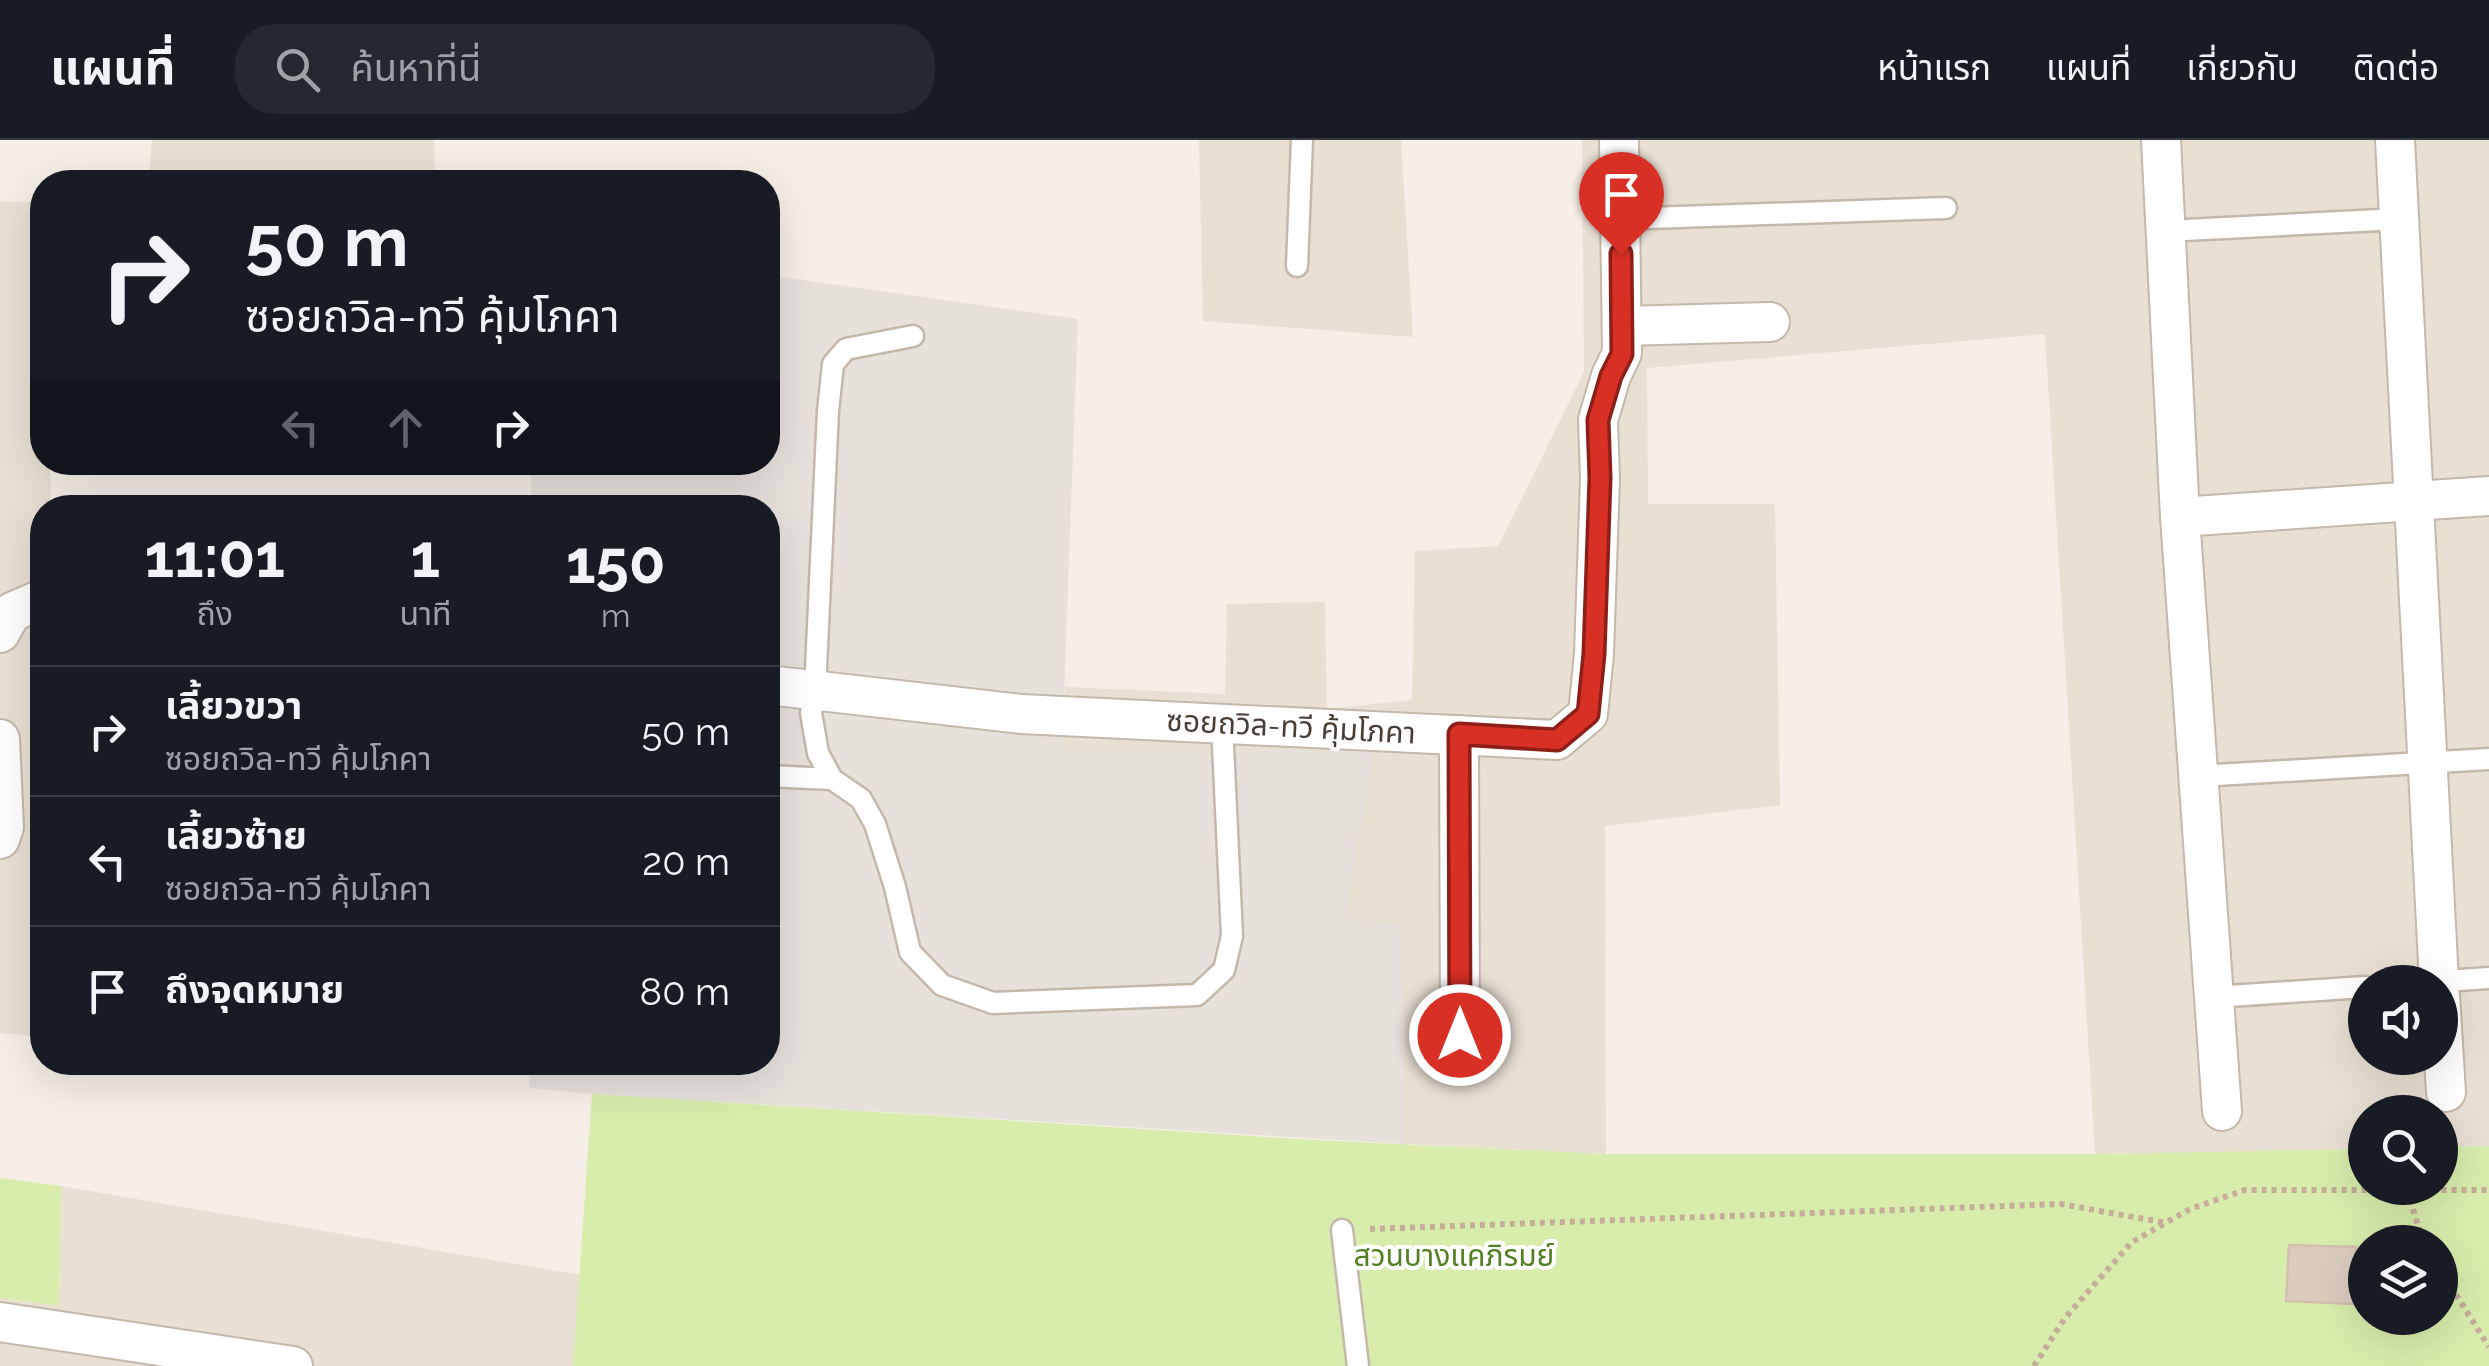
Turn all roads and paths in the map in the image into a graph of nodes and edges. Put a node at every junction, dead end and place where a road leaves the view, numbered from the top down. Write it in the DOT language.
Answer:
graph roads {
  1 [pos="1302,140"];
  2 [pos="1619,140"];
  3 [pos="2161,140"];
  4 [pos="2395,140"];
  5 [pos="1946,208"];
  6 [pos="1620,219"];
  7 [pos="2398,219"];
  8 [pos="2166,231"];
  9 [pos="1297,266"];
  10 [pos="1770,322"];
  11 [pos="1623,326"];
  12 [pos="912,336"];
  13 [pos="2489,496"];
  14 [pos="2413,501"];
  15 [pos="2180,517"];
  16 [pos="30,604"];
  17 [pos="0,633"];
  18 [pos="780,686"];
  19 [pos="815,690"];
  20 [pos="1222,724"];
  21 [pos="1459,734"];
  22 [pos="0,739"];
  23 [pos="2489,759"];
  24 [pos="2427,763"];
  25 [pos="2199,776"];
  26 [pos="780,777"];
  27 [pos="832,779"];
  28 [pos="0,839"];
  29 [pos="2438,965"];
  30 [pos="2489,978"];
  31 [pos="2458,980"];
  32 [pos="2348,988"];
  33 [pos="2214,997"];
  34 [pos="1460,1035"];
  35 [pos="2445,1075"];
  36 [pos="2446,1092"];
  37 [pos="2222,1111"];
  38 [pos="2348,1190"];
  39 [pos="2458,1190"];
  40 [pos="2489,1190"];
  41 [pos="2167,1223"];
  42 [pos="1342,1230"];
  43 [pos="2458,1298"];
  44 [pos="0,1322"];
  45 [pos="2489,1347"];
  46 [pos="292,1366"];
  47 [pos="1358,1366"];
  48 [pos="2034,1366"];
  1 -- 9 [label="lane"];
  2 -- 6 [label="street, ซอยถวิล-ทวี คุ้มโภคา"];
  3 -- 8 [label="street"];
  4 -- 7 [label="street"];
  5 -- 6 [label="lane"];
  6 -- 11 [label="street, ซอยถวิล-ทวี คุ้มโภคา"];
  7 -- 8 [label="lane"];
  7 -- 14 [label="street"];
  8 -- 15 [label="street"];
  10 -- 11 [label="street"];
  11 -- 21 [label="street, ซอยถวิล-ทวี คุ้มโภคา"];
  12 -- 19 [label="lane"];
  13 -- 14 [label="street"];
  14 -- 15 [label="street"];
  14 -- 24 [label="street"];
  15 -- 25 [label="street"];
  16 -- 17 [label="street"];
  18 -- 19 [label="street, ซอยถวิล-ทวี คุ้มโภคา"];
  19 -- 20 [label="street, ซอยถวิล-ทวี คุ้มโภคา"];
  19 -- 27 [label="lane"];
  20 -- 21 [label="street, ซอยถวิล-ทวี คุ้มโภคา"];
  20 -- 27 [label="lane"];
  21 -- 34 [label="street"];
  22 -- 28 [label="street"];
  23 -- 24 [label="lane"];
  24 -- 25 [label="lane"];
  24 -- 29 [label="street"];
  25 -- 33 [label="street"];
  26 -- 27 [label="lane"];
  30 -- 31 [label="lane"];
  32 -- 33 [label="lane"];
  33 -- 37 [label="street"];
  35 -- 36 [label="street"];
  38 -- 41 [label="path"];
  39 -- 40 [label="path"];
  41 -- 42 [label="path"];
  41 -- 48 [label="path"];
  42 -- 47 [label="lane"];
  43 -- 45 [label="path"];
  44 -- 46 [label="street"];
}
